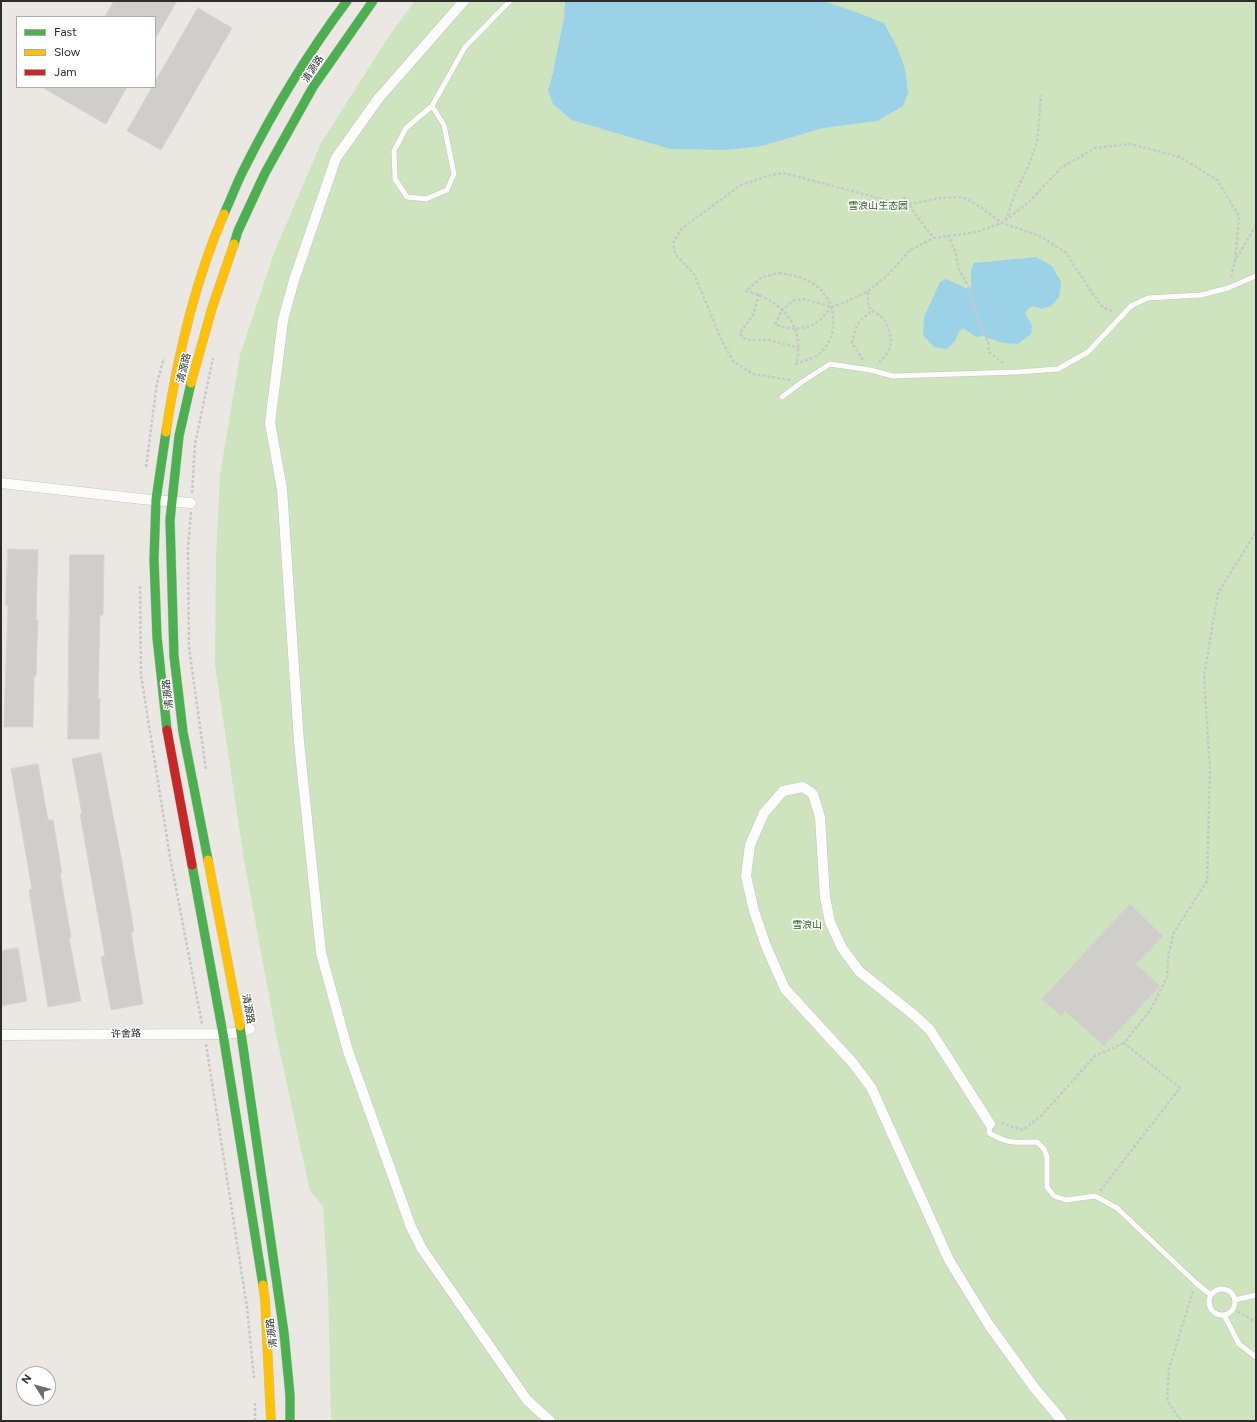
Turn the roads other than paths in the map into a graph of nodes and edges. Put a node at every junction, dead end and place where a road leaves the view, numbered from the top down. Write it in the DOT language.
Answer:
graph roads {
  1 [pos="347,1"];
  2 [pos="373,1"];
  3 [pos="464,1"];
  4 [pos="510,1"];
  5 [pos="432,106"];
  6 [pos="1256,276"];
  7 [pos="782,397"];
  8 [pos="1,482"];
  9 [pos="156,500"];
  10 [pos="172,502"];
  11 [pos="191,503"];
  12 [pos="245,1031"];
  13 [pos="223,1034"];
  14 [pos="1,1035"];
  15 [pos="990,1124"];
  16 [pos="1211,1295"];
  17 [pos="1256,1295"];
  18 [pos="1235,1300"];
  19 [pos="1224,1315"];
  20 [pos="1256,1357"];
  21 [pos="271,1421"];
  22 [pos="290,1421"];
  23 [pos="550,1421"];
  24 [pos="1062,1421"];
  1 -- 9 [label="street, 清源路"];
  2 -- 10 [label="street, 清源路"];
  3 -- 23 [label="street"];
  4 -- 5 [label="lane"];
  5 -- 5 [label="lane"];
  6 -- 7 [label="lane"];
  8 -- 9 [label="street"];
  9 -- 10 [label="street"];
  9 -- 13 [label="street, 清源路"];
  10 -- 11 [label="street"];
  10 -- 12 [label="street, 清源路"];
  12 -- 13 [label="street, 许舍路"];
  12 -- 22 [label="street, 清源路"];
  13 -- 14 [label="street, 许舍路"];
  13 -- 21 [label="street, 清源路"];
  15 -- 16 [label="lane"];
  15 -- 24 [label="street"];
  16 -- 18 [label="lane"];
  16 -- 19 [label="lane"];
  17 -- 18 [label="lane"];
  18 -- 19 [label="lane"];
  19 -- 20 [label="lane"];
}
